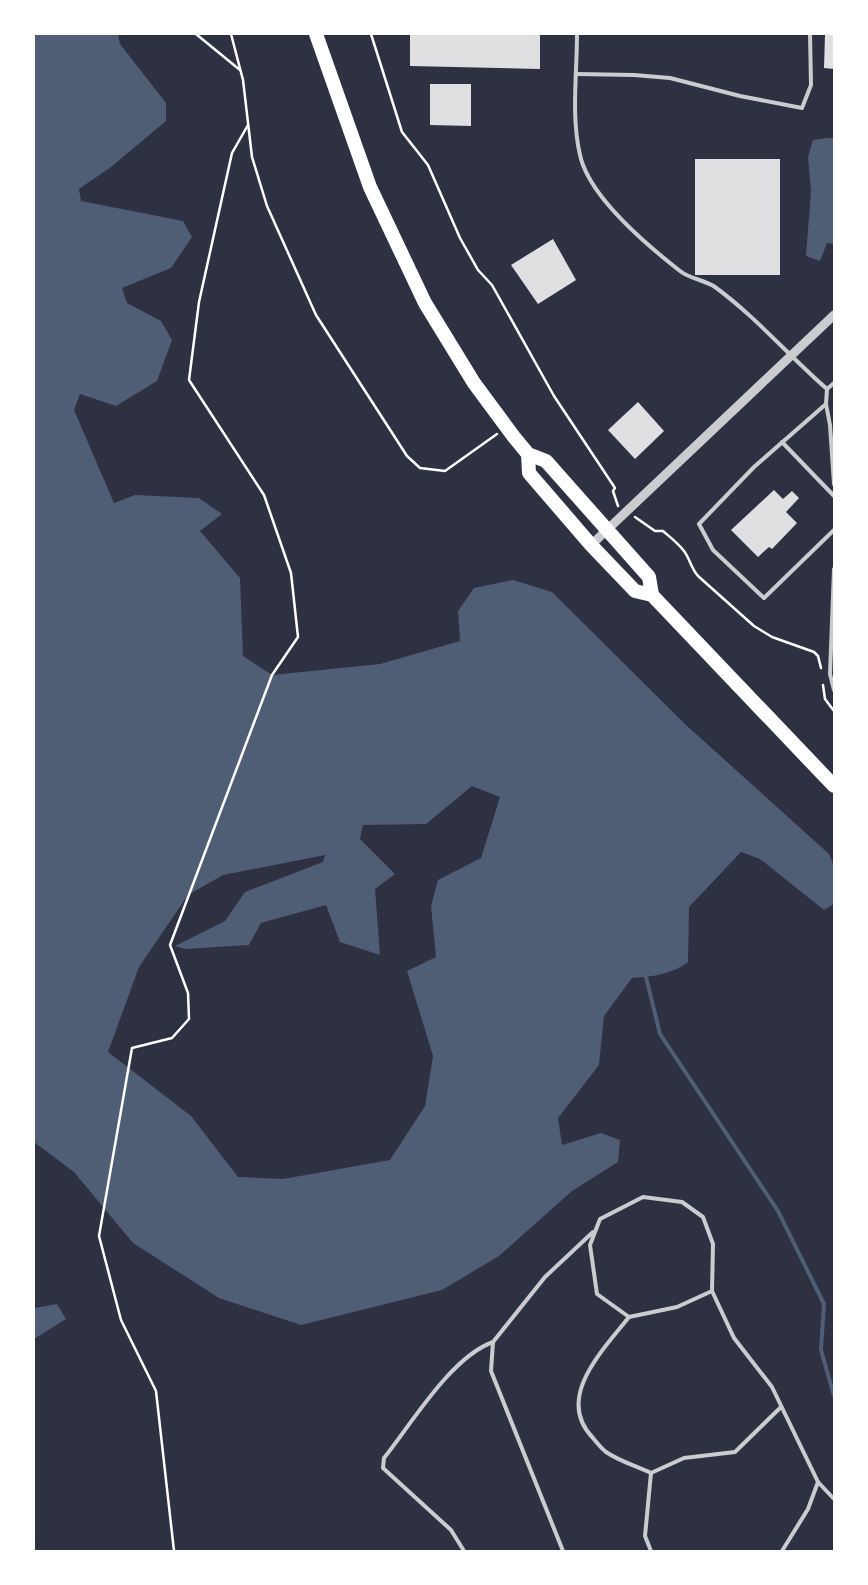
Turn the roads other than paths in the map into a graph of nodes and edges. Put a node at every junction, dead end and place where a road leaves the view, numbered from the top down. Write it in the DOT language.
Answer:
graph roads {
  1 [pos="316,34"];
  2 [pos="577,34"];
  3 [pos="810,34"];
  4 [pos="577,74"];
  5 [pos="834,315"];
  6 [pos="792,355"];
  7 [pos="834,383"];
  8 [pos="827,389"];
  9 [pos="826,404"];
  10 [pos="782,442"];
  11 [pos="528,454"];
  12 [pos="834,484"];
  13 [pos="834,496"];
  14 [pos="834,530"];
  15 [pos="607,531"];
  16 [pos="592,545"];
  17 [pos="834,569"];
  18 [pos="652,594"];
  19 [pos="834,690"];
  20 [pos="834,786"];
  21 [pos="595,1230"];
  22 [pos="712,1291"];
  23 [pos="629,1318"];
  24 [pos="493,1342"];
  25 [pos="780,1407"];
  26 [pos="651,1473"];
  27 [pos="818,1482"];
  28 [pos="834,1498"];
  29 [pos="464,1551"];
  30 [pos="563,1551"];
  31 [pos="651,1551"];
  32 [pos="782,1551"];
  1 -- 11 [label="highway"];
  2 -- 4 [label="lane"];
  3 -- 4 [label="lane"];
  4 -- 6 [label="lane"];
  5 -- 6 [label="street"];
  6 -- 8 [label="lane"];
  6 -- 15 [label="street"];
  7 -- 8 [label="lane"];
  8 -- 9 [label="lane"];
  9 -- 10 [label="lane"];
  9 -- 12 [label="lane"];
  10 -- 13 [label="lane"];
  10 -- 14 [label="lane"];
  11 -- 15 [label="highway"];
  11 -- 16 [label="highway"];
  15 -- 16 [label="street"];
  15 -- 18 [label="highway"];
  16 -- 18 [label="highway"];
  17 -- 19 [label="lane"];
  18 -- 20 [label="highway"];
  21 -- 22 [label="lane"];
  21 -- 23 [label="lane"];
  21 -- 24 [label="lane"];
  22 -- 23 [label="lane"];
  22 -- 25 [label="lane"];
  23 -- 26 [label="lane"];
  24 -- 29 [label="lane"];
  24 -- 30 [label="lane"];
  25 -- 26 [label="lane"];
  25 -- 27 [label="lane"];
  26 -- 31 [label="lane"];
  27 -- 28 [label="lane"];
  27 -- 32 [label="lane"];
}
